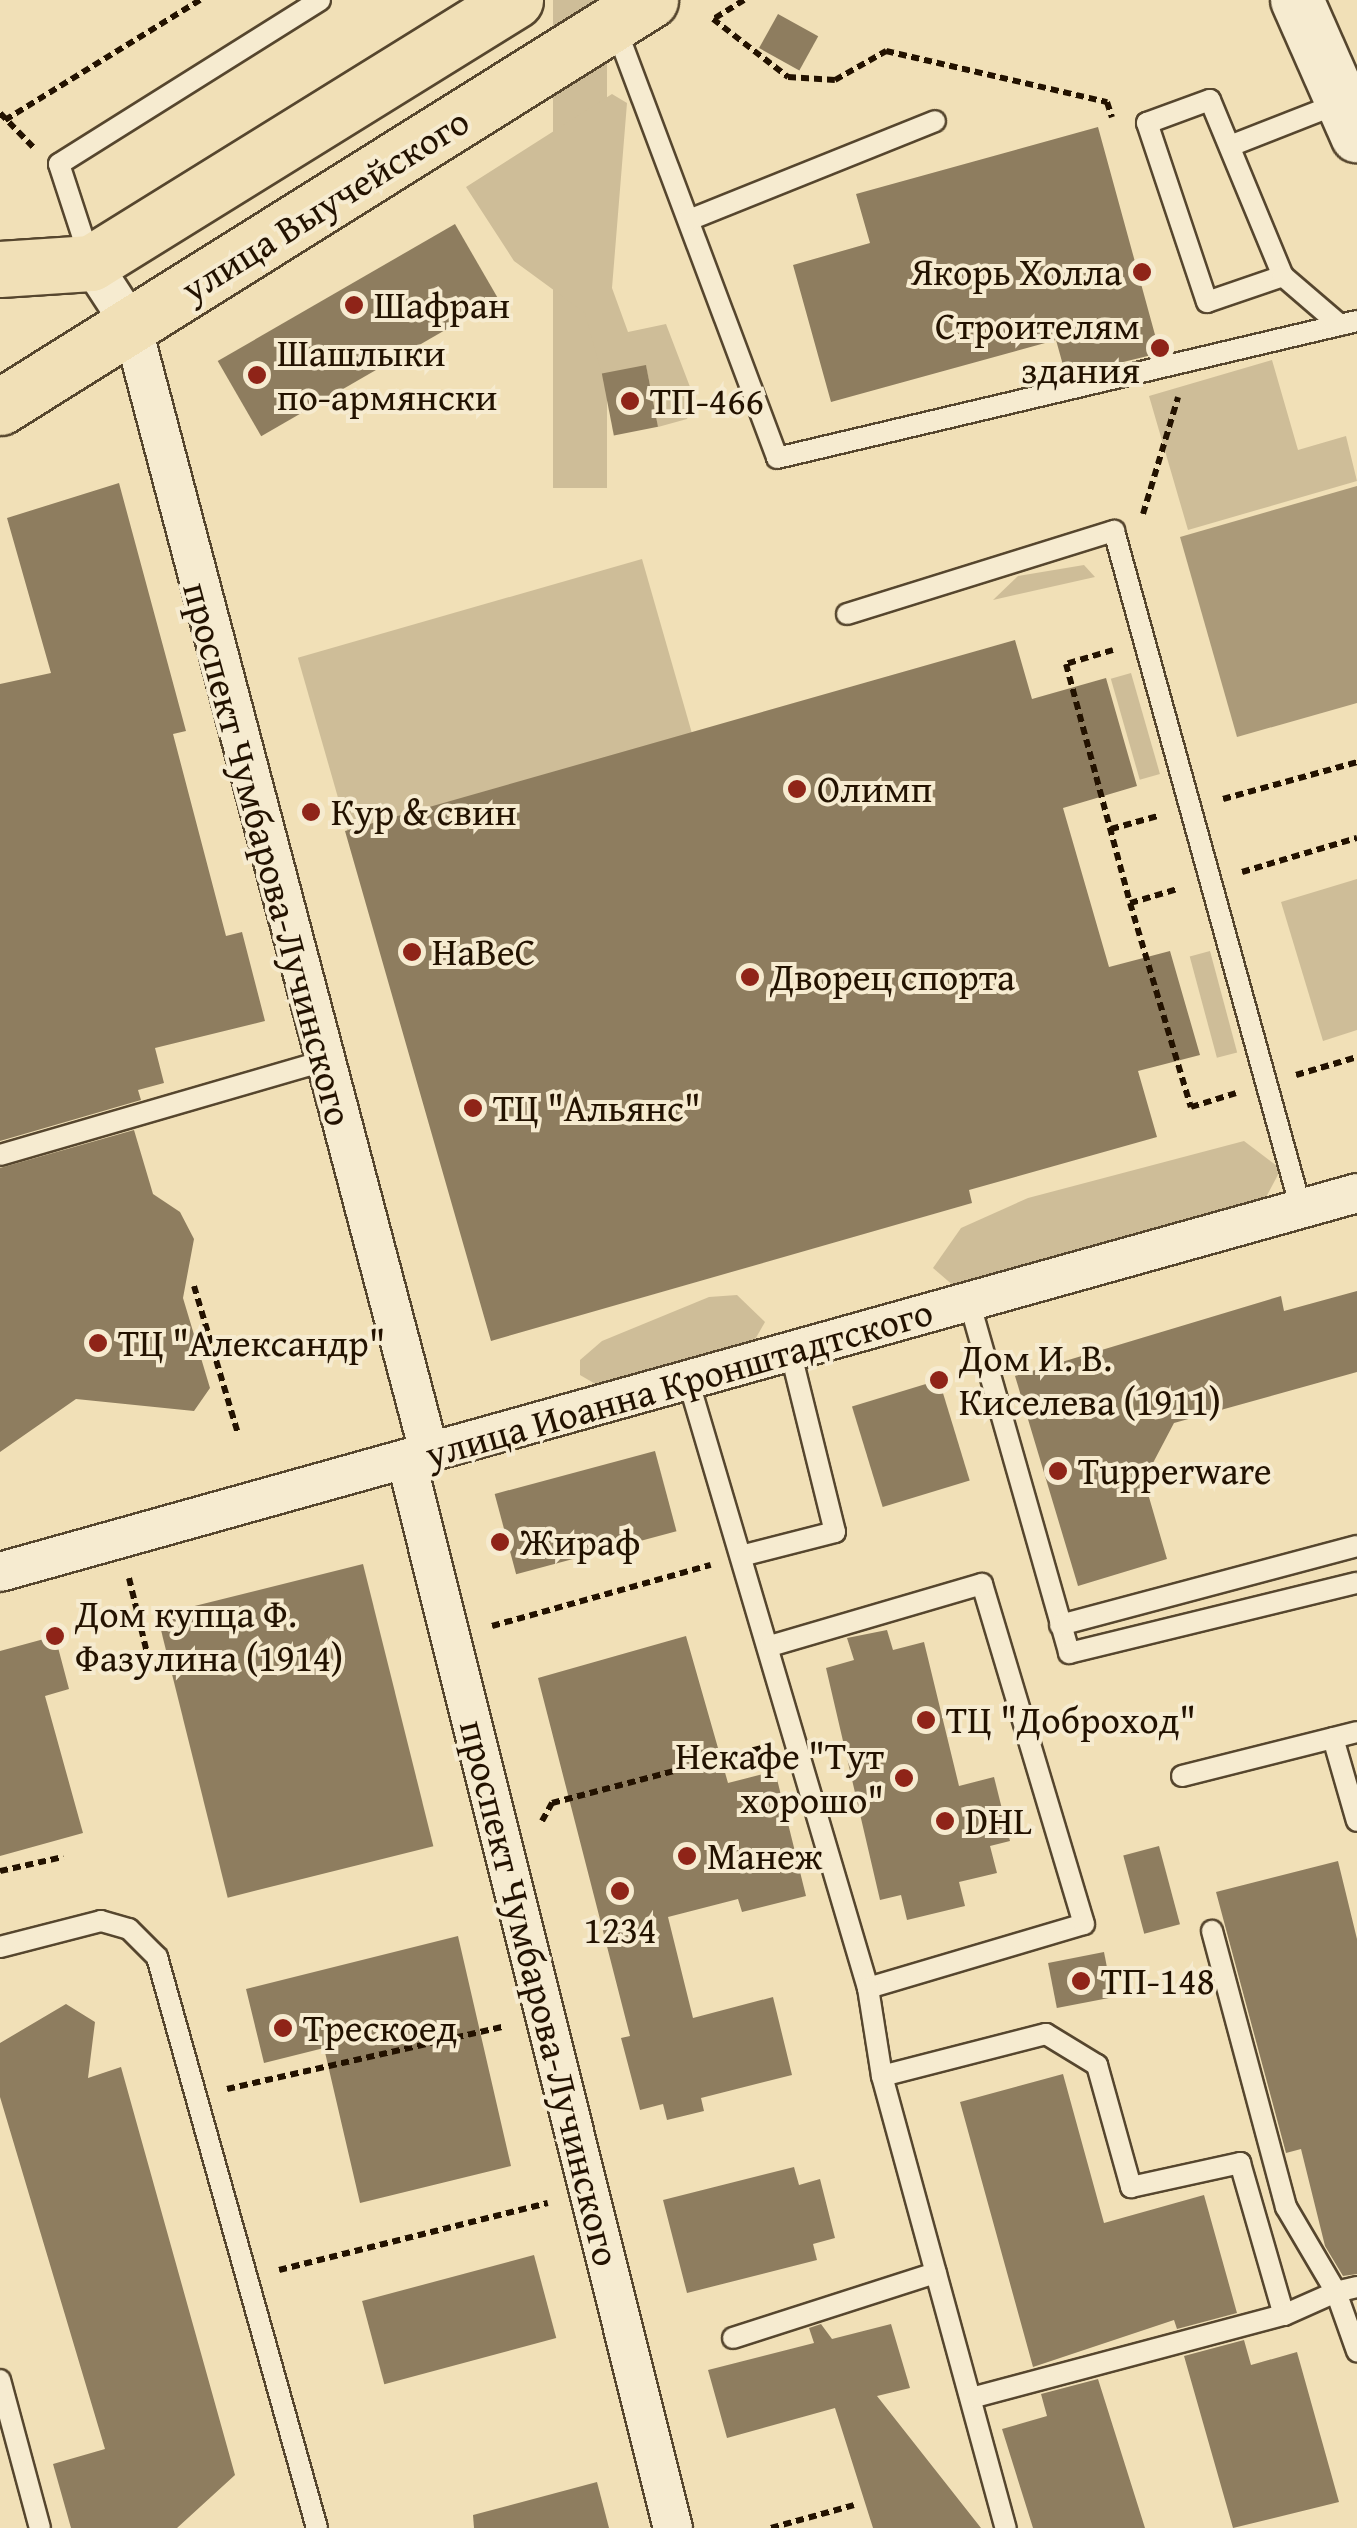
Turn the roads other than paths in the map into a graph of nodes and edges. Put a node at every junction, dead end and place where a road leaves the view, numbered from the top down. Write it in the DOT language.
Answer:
graph roads {
  1 [pos="320,0"];
  2 [pos="515,0"];
  3 [pos="1297,0"];
  4 [pos="632,11"];
  5 [pos="1350,119"];
  6 [pos="934,122"];
  7 [pos="1230,146"];
  8 [pos="689,220"];
  9 [pos="91,262"];
  10 [pos="0,270"];
  11 [pos="1283,276"];
  12 [pos="1349,323"];
  13 [pos="132,326"];
  14 [pos="0,407"];
  15 [pos="848,614"];
  16 [pos="320,1062"];
  17 [pos="0,1155"];
  18 [pos="1357,1194"];
  19 [pos="1301,1209"];
  20 [pos="968,1302"];
  21 [pos="791,1354"];
  22 [pos="689,1383"];
  23 [pos="418,1455"];
  24 [pos="1357,1546"];
  25 [pos="741,1556"];
  26 [pos="0,1572"];
  27 [pos="1357,1583"];
  28 [pos="1060,1625"];
  29 [pos="770,1646"];
  30 [pos="1357,1732"];
  31 [pos="1334,1738"];
  32 [pos="1182,1776"];
  33 [pos="1357,1821"];
  34 [pos="1212,1931"];
  35 [pos="0,1948"];
  36 [pos="868,1988"];
  37 [pos="882,2076"];
  38 [pos="936,2273"];
  39 [pos="1357,2287"];
  40 [pos="1336,2292"];
  41 [pos="1284,2315"];
  42 [pos="733,2338"];
  43 [pos="1357,2351"];
  44 [pos="0,2380"];
  45 [pos="971,2398"];
  46 [pos="40,2528"];
  47 [pos="316,2528"];
  48 [pos="673,2528"];
  49 [pos="1006,2528"];
  1 -- 9 [label="lane"];
  2 -- 9 [label="main road, улица Выучейского"];
  3 -- 5 [label="main road"];
  4 -- 8 [label="lane"];
  4 -- 13 [label="main road, улица Выучейского"];
  5 -- 7 [label="lane"];
  6 -- 8 [label="lane"];
  7 -- 11 [label="lane"];
  7 -- 11 [label="lane"];
  8 -- 12 [label="lane"];
  9 -- 10 [label="main road, улица Выучейского"];
  9 -- 13 [label="street, проспект Чумбарова-Лучинского"];
  11 -- 12 [label="lane"];
  13 -- 14 [label="main road, улица Выучейского"];
  13 -- 16 [label="street, проспект Чумбарова-Лучинского"];
  15 -- 19 [label="lane"];
  16 -- 17 [label="lane"];
  16 -- 23 [label="street, проспект Чумбарова-Лучинского"];
  18 -- 19 [label="street, улица Иоанна Кронштадтского"];
  19 -- 20 [label="street, улица Иоанна Кронштадтского"];
  20 -- 21 [label="street, улица Иоанна Кронштадтского"];
  20 -- 28 [label="lane"];
  21 -- 22 [label="street, улица Иоанна Кронштадтского"];
  21 -- 25 [label="lane"];
  22 -- 23 [label="street, улица Иоанна Кронштадтского"];
  22 -- 25 [label="lane"];
  23 -- 26 [label="street, улица Иоанна Кронштадтского"];
  23 -- 48 [label="street, проспект Чумбарова-Лучинского"];
  24 -- 28 [label="lane"];
  25 -- 29 [label="lane"];
  27 -- 28 [label="lane"];
  29 -- 36 [label="lane"];
  29 -- 36 [label="lane"];
  30 -- 31 [label="lane"];
  31 -- 32 [label="lane"];
  31 -- 33 [label="lane"];
  34 -- 40 [label="lane"];
  35 -- 47 [label="lane"];
  36 -- 37 [label="lane"];
  37 -- 38 [label="lane"];
  37 -- 41 [label="lane"];
  38 -- 42 [label="lane"];
  38 -- 45 [label="lane"];
  39 -- 40 [label="lane"];
  40 -- 41 [label="lane"];
  40 -- 43 [label="lane"];
  41 -- 45 [label="lane"];
  44 -- 46 [label="lane"];
  45 -- 49 [label="lane"];
}
